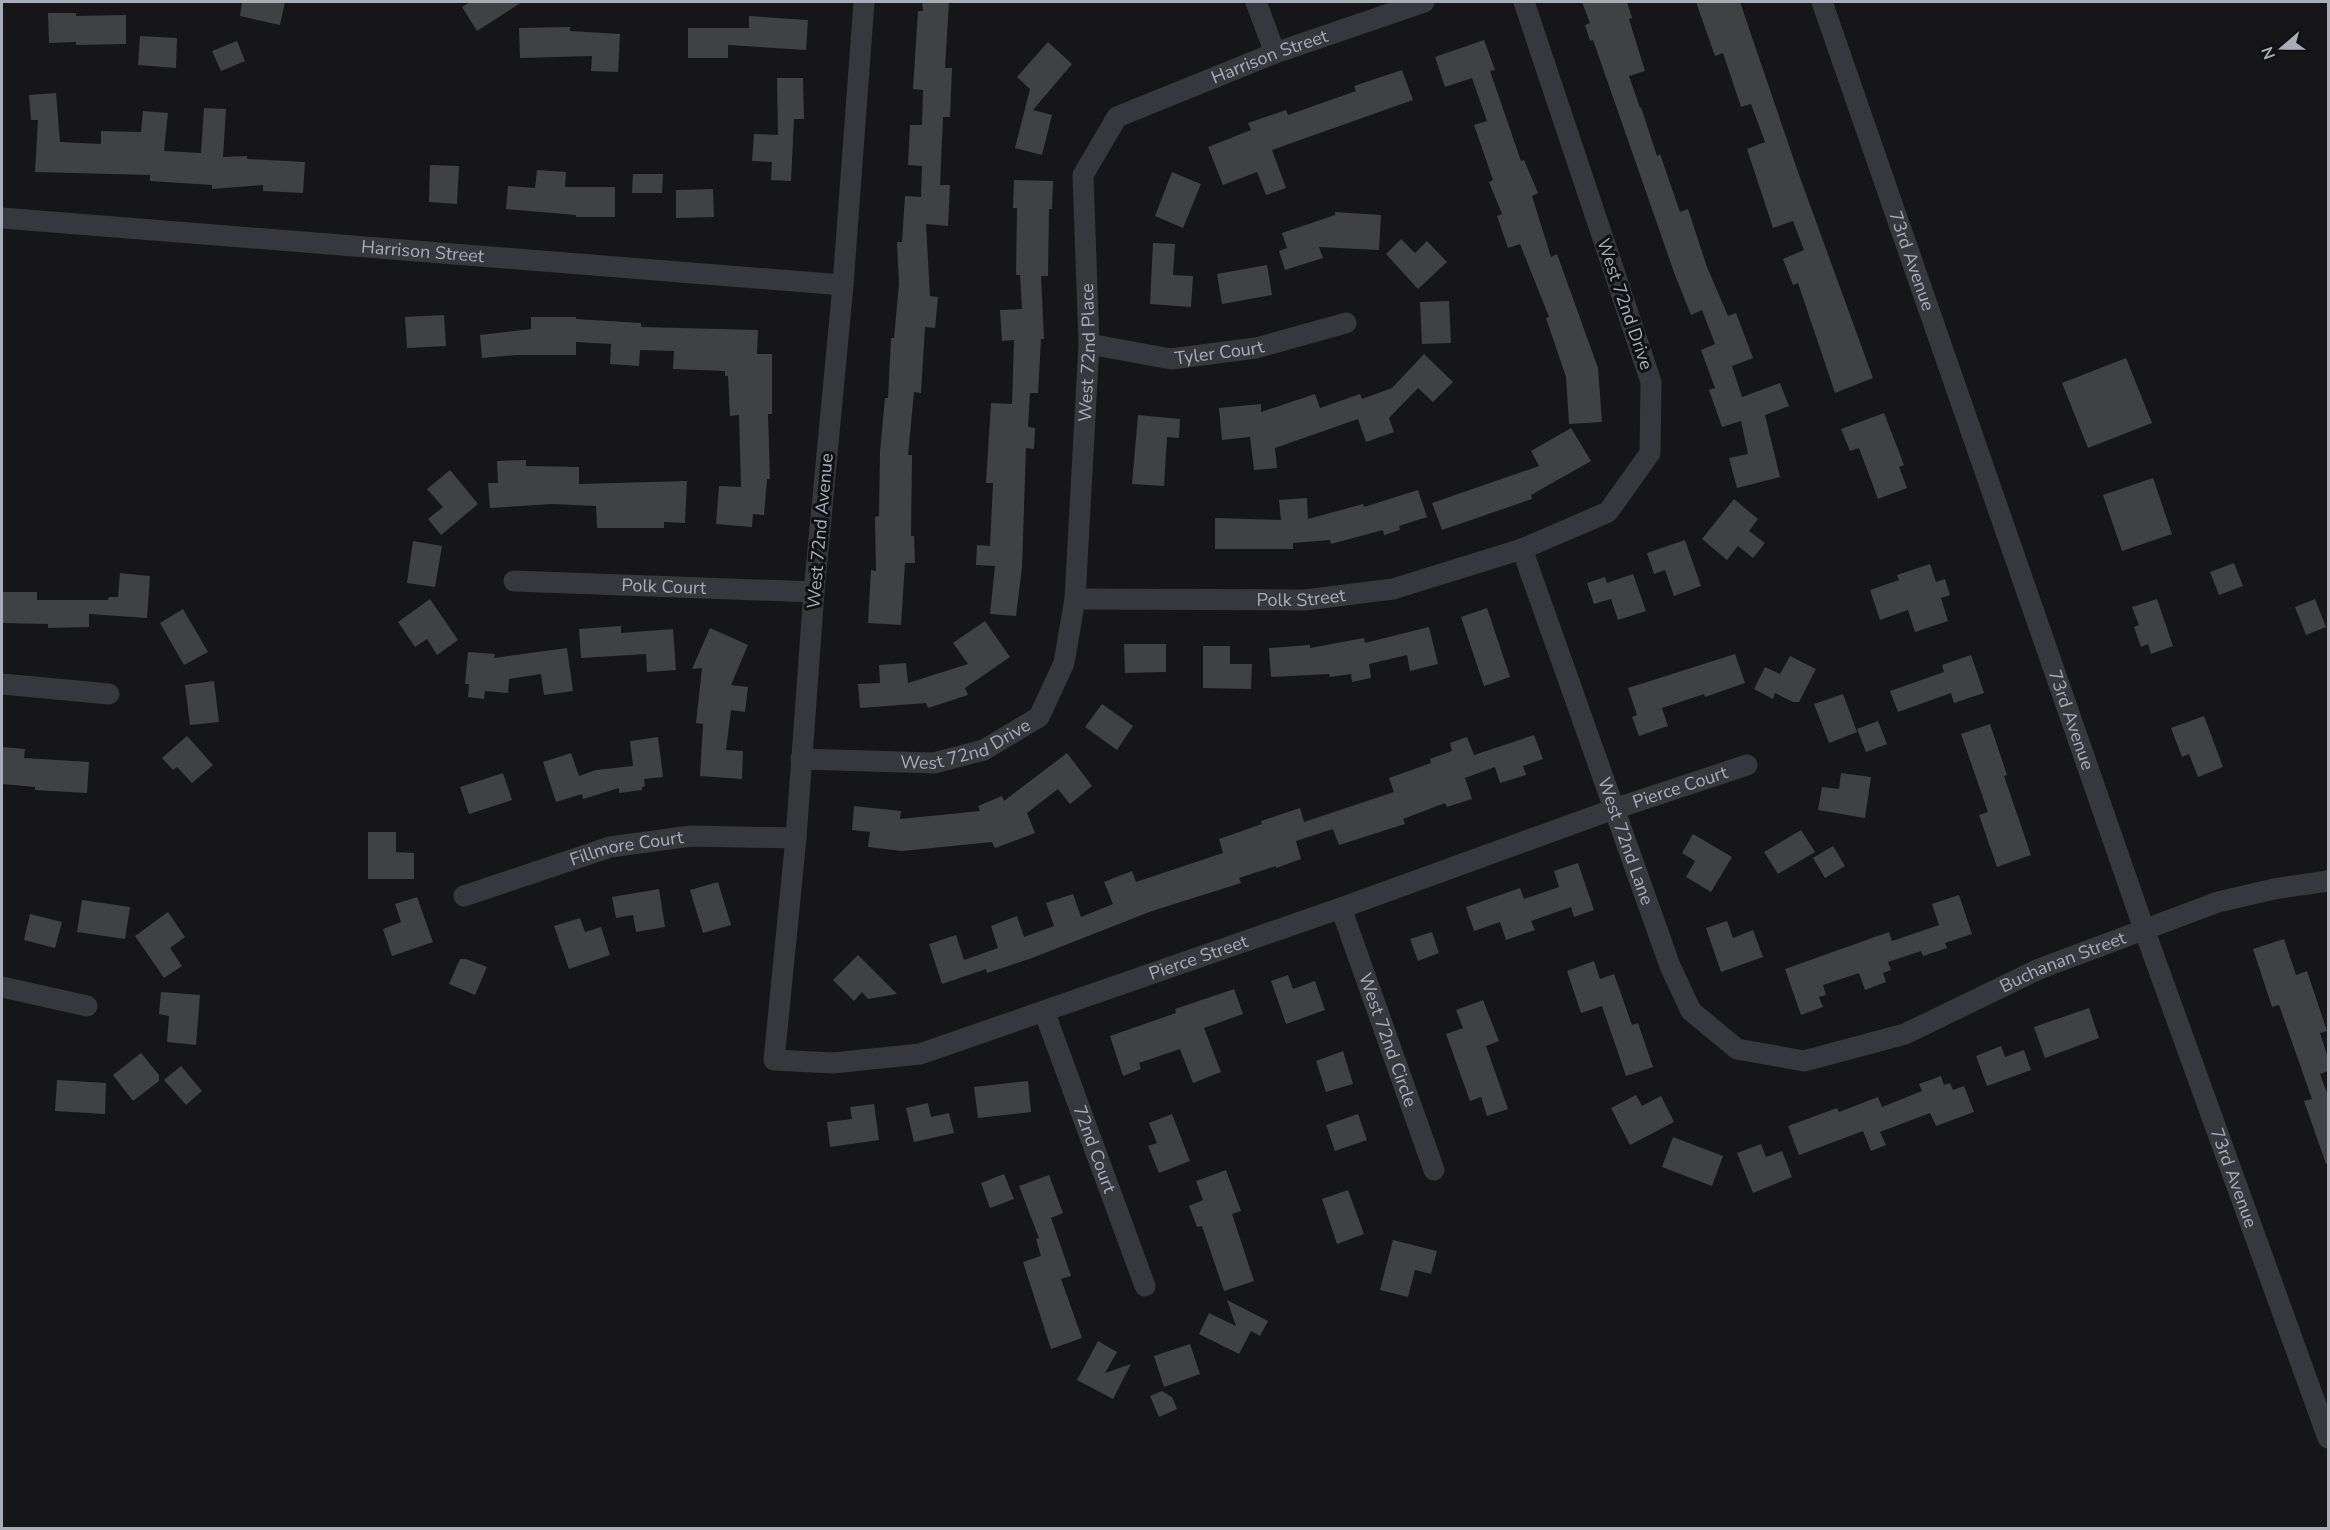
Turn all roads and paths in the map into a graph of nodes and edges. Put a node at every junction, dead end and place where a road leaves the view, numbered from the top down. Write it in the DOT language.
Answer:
graph roads {
  1 [pos="864,2"];
  2 [pos="1256,2"];
  3 [pos="1424,2"];
  4 [pos="1524,2"];
  5 [pos="1822,2"];
  6 [pos="1275,53"];
  7 [pos="1117,117"];
  8 [pos="2,218"];
  9 [pos="843,285"];
  10 [pos="1346,323"];
  11 [pos="1089,344"];
  12 [pos="1522,549"];
  13 [pos="514,581"];
  14 [pos="814,592"];
  15 [pos="1076,599"];
  16 [pos="2,684"];
  17 [pos="109,694"];
  18 [pos="801,759"];
  19 [pos="1747,765"];
  20 [pos="1614,809"];
  21 [pos="796,838"];
  22 [pos="2328,881"];
  23 [pos="464,896"];
  24 [pos="1341,908"];
  25 [pos="2144,929"];
  26 [pos="2,987"];
  27 [pos="87,1006"];
  28 [pos="1044,1011"];
  29 [pos="774,1060"];
  30 [pos="1804,1061"];
  31 [pos="1434,1170"];
  32 [pos="1145,1286"];
  33 [pos="2328,1438"];
  1 -- 9 [label="street, West 72nd Avenue"];
  2 -- 6 [label="street"];
  3 -- 6 [label="street, Harrison Street"];
  4 -- 12 [label="street, West 72nd Drive"];
  5 -- 25 [label="street, 73rd Avenue"];
  6 -- 7 [label="street, Harrison Street"];
  7 -- 11 [label="street, West 72nd Place"];
  8 -- 9 [label="street, Harrison Street"];
  9 -- 14 [label="street, West 72nd Avenue"];
  10 -- 11 [label="street, Tyler Court"];
  11 -- 15 [label="street, West 72nd Place"];
  12 -- 15 [label="street, Polk Street"];
  12 -- 20 [label="street, West 72nd Lane"];
  13 -- 14 [label="street, Polk Court"];
  14 -- 18 [label="street, West 72nd Avenue"];
  15 -- 18 [label="street, West 72nd Drive"];
  16 -- 17 [label="street"];
  18 -- 21 [label="street, West 72nd Avenue"];
  19 -- 20 [label="street, Pierce Court"];
  20 -- 24 [label="street, Pierce Street"];
  20 -- 30 [label="street, West 72nd Lane"];
  21 -- 23 [label="street, Fillmore Court"];
  21 -- 29 [label="street, West 72nd Avenue"];
  22 -- 25 [label="street, Buchanan Street"];
  24 -- 28 [label="street, Pierce Street"];
  24 -- 31 [label="street, West 72nd Circle"];
  25 -- 30 [label="street, Buchanan Street"];
  25 -- 33 [label="street, 73rd Avenue"];
  26 -- 27 [label="street"];
  28 -- 29 [label="street, Pierce Street"];
  28 -- 32 [label="street, 72nd Court"];
}
